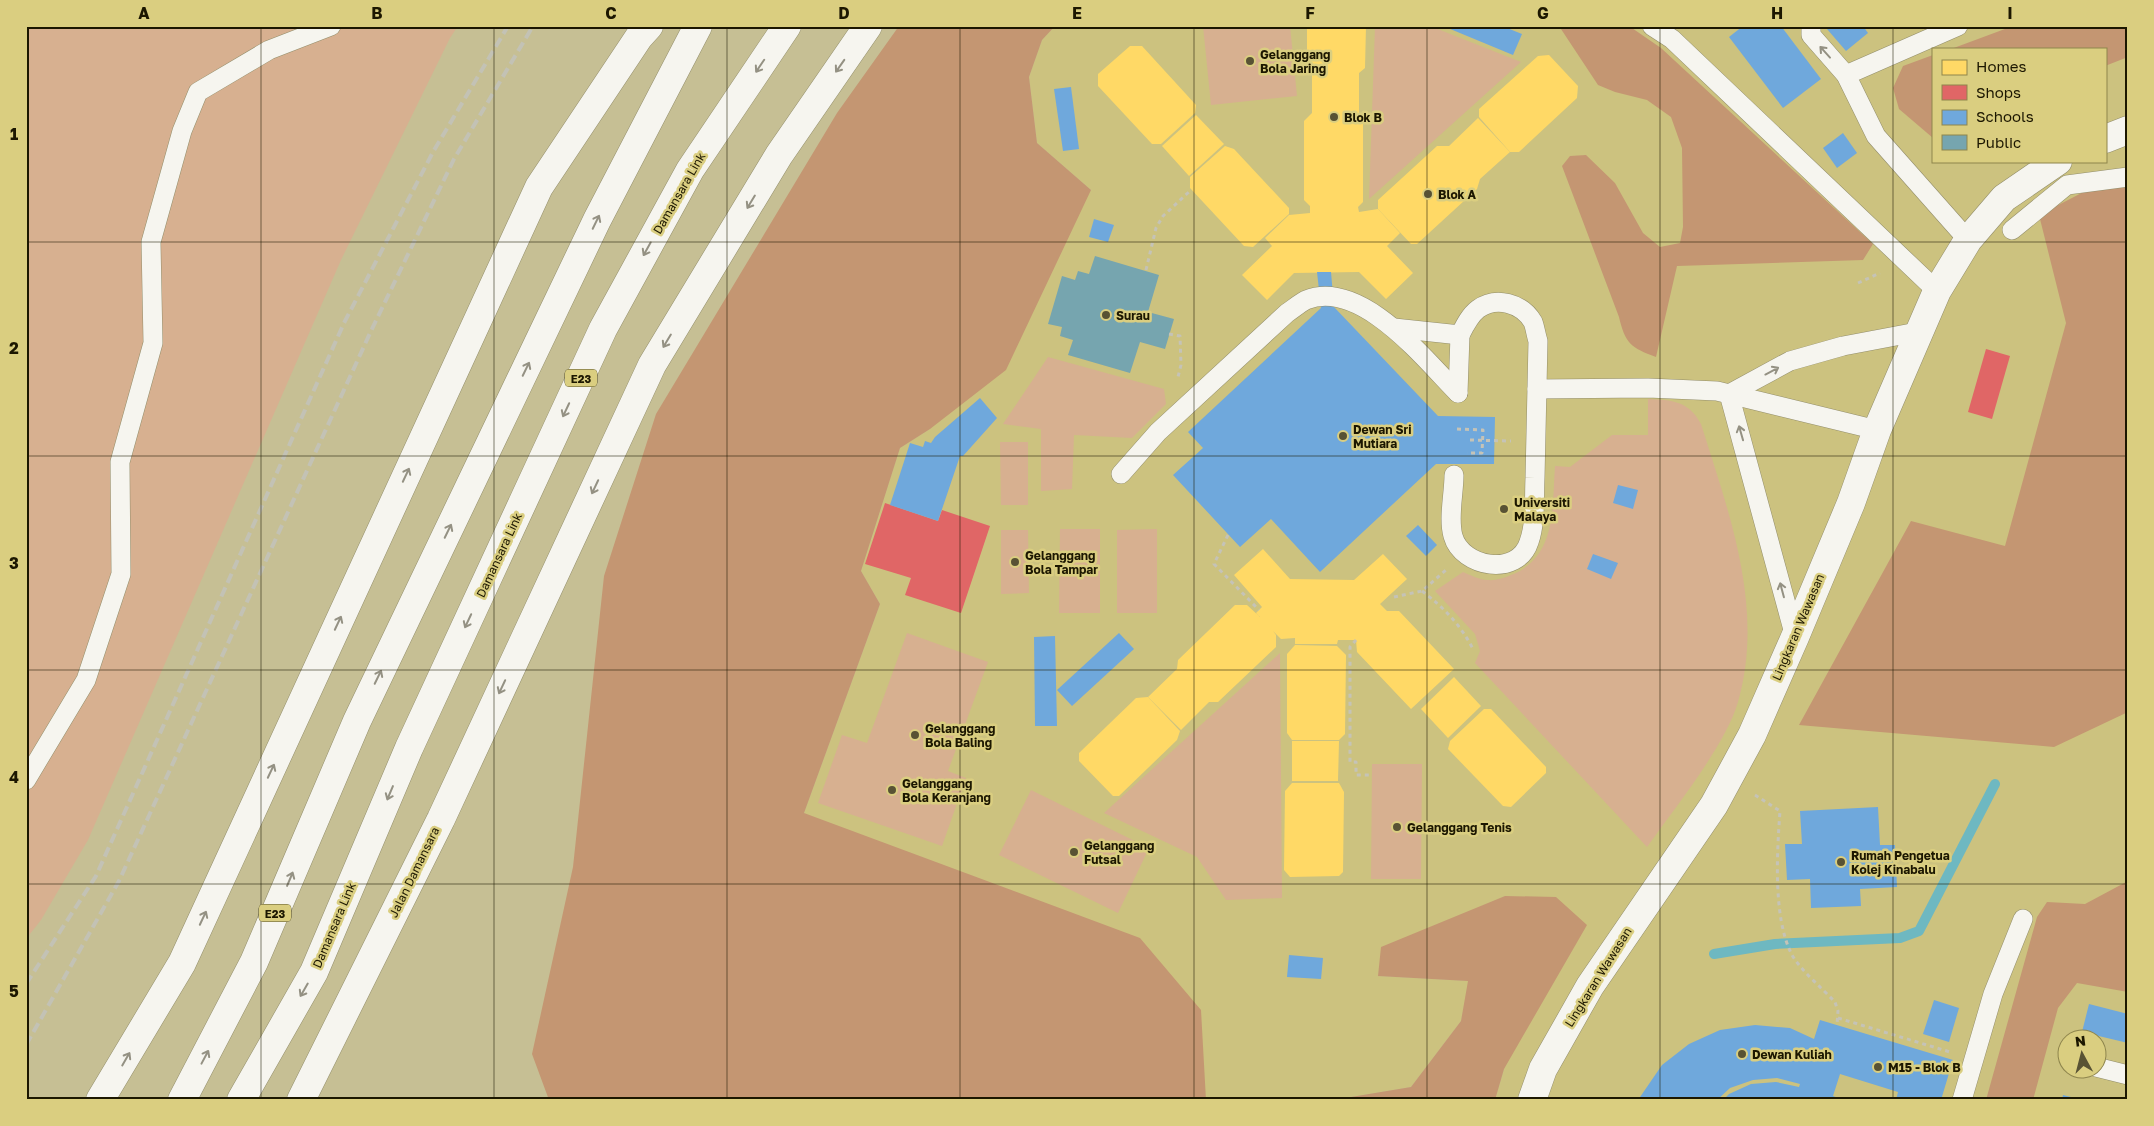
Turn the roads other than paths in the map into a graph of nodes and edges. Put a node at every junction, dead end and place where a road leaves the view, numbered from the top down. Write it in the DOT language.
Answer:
graph roads {
  1 [pos="331,26"];
  2 [pos="649,26"];
  3 [pos="698,26"];
  4 [pos="787,26"];
  5 [pos="868,26"];
  6 [pos="1652,26"];
  7 [pos="1811,26"];
  8 [pos="1958,26"];
  9 [pos="1846,74"];
  10 [pos="2128,130"];
  11 [pos="2106,139"];
  12 [pos="2057,162"];
  13 [pos="2128,177"];
  14 [pos="2012,230"];
  15 [pos="1968,240"];
  16 [pos="1937,291"];
  17 [pos="1394,328"];
  18 [pos="1917,332"];
  19 [pos="1460,335"];
  20 [pos="1537,389"];
  21 [pos="1729,394"];
  22 [pos="1877,430"];
  23 [pos="1121,474"];
  24 [pos="1454,475"];
  25 [pos="1795,637"];
  26 [pos="26,780"];
  27 [pos="441,819"];
  28 [pos="2023,919"];
  29 [pos="2106,1070"];
  30 [pos="2128,1075"];
  31 [pos="100,1100"];
  32 [pos="182,1100"];
  33 [pos="241,1100"];
  34 [pos="301,1100"];
  35 [pos="318,1100"];
  36 [pos="1532,1100"];
  37 [pos="1962,1100"];
  1 -- 26 [label="lane"];
  31 -- 2 [label="main road, one-way"];
  32 -- 3 [label="main road, E23, one-way"];
  4 -- 33 [label="main road, Damansara Link / E23, one-way"];
  5 -- 27 [label="main road, Jalan Damansara, one-way"];
  6 -- 16 [label="lane"];
  9 -- 7 [label="lane, one-way"];
  8 -- 9 [label="lane"];
  9 -- 15 [label="lane"];
  10 -- 11 [label="main road"];
  12 -- 15 [label="main road, Lingkaran Wawasan"];
  13 -- 14 [label="lane"];
  15 -- 16 [label="main road, Lingkaran Wawasan"];
  16 -- 18 [label="main road, Lingkaran Wawasan"];
  17 -- 19 [label="lane"];
  17 -- 19 [label="lane"];
  17 -- 23 [label="lane"];
  21 -- 18 [label="lane, one-way"];
  18 -- 22 [label="main road, Lingkaran Wawasan"];
  19 -- 20 [label="lane"];
  20 -- 21 [label="lane"];
  20 -- 24 [label="lane"];
  21 -- 22 [label="lane"];
  25 -- 21 [label="lane, one-way"];
  22 -- 25 [label="main road, Lingkaran Wawasan"];
  25 -- 36 [label="main road, Lingkaran Wawasan"];
  27 -- 34 [label="main road, Jalan Damansara"];
  27 -- 35 [label="main road"];
  28 -- 37 [label="lane"];
  29 -- 30 [label="lane"];
}
